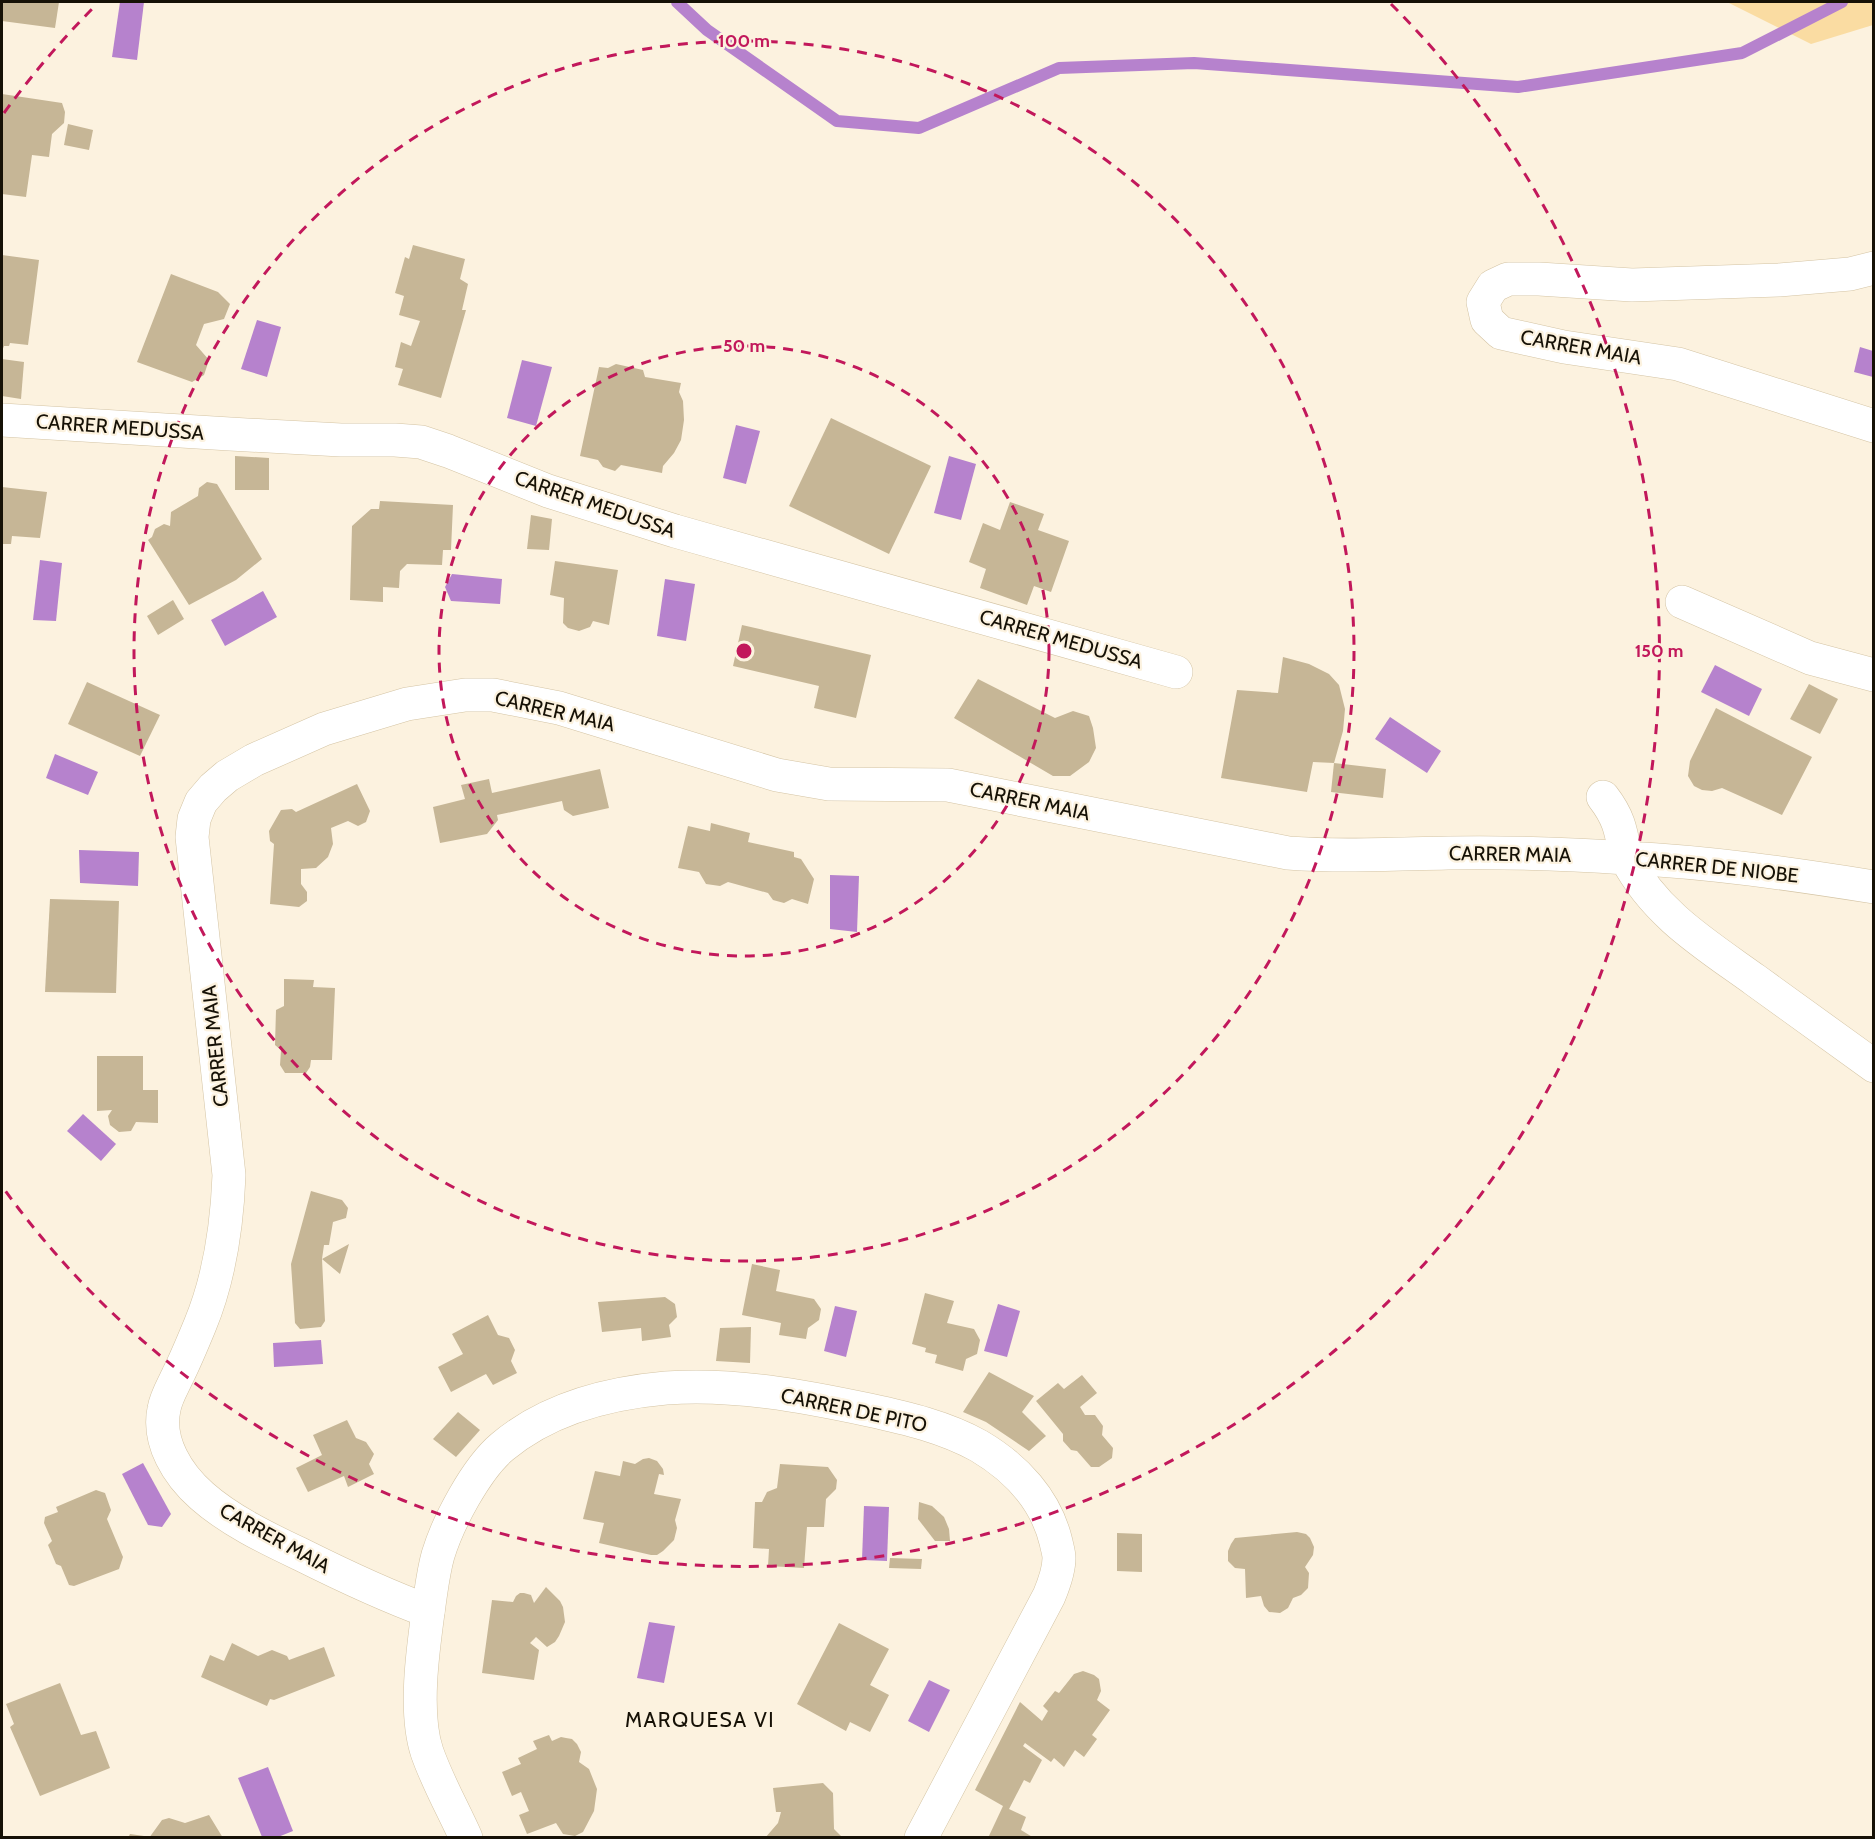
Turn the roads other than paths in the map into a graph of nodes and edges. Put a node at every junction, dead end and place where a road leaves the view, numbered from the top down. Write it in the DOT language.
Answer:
graph roads {
  1 [pos="1874,268"];
  2 [pos="2,420"];
  3 [pos="1874,426"];
  4 [pos="1682,602"];
  5 [pos="1176,672"];
  6 [pos="1874,675"];
  7 [pos="1603,797"];
  8 [pos="1626,858"];
  9 [pos="1874,887"];
  10 [pos="1874,1066"];
  11 [pos="428,1611"];
  12 [pos="466,1838"];
  13 [pos="921,1838"];
  1 -- 3 [label="street, CARRER MAIA"];
  2 -- 5 [label="street, CARRER MEDUSSA"];
  4 -- 6 [label="street"];
  7 -- 8 [label="street, CARRER DE NIOBE"];
  8 -- 9 [label="street, CARRER DE NIOBE"];
  8 -- 10 [label="street"];
  8 -- 11 [label="street, CARRER MAIA"];
  11 -- 12 [label="street"];
  11 -- 13 [label="street, CARRER DE PITO"];
}
